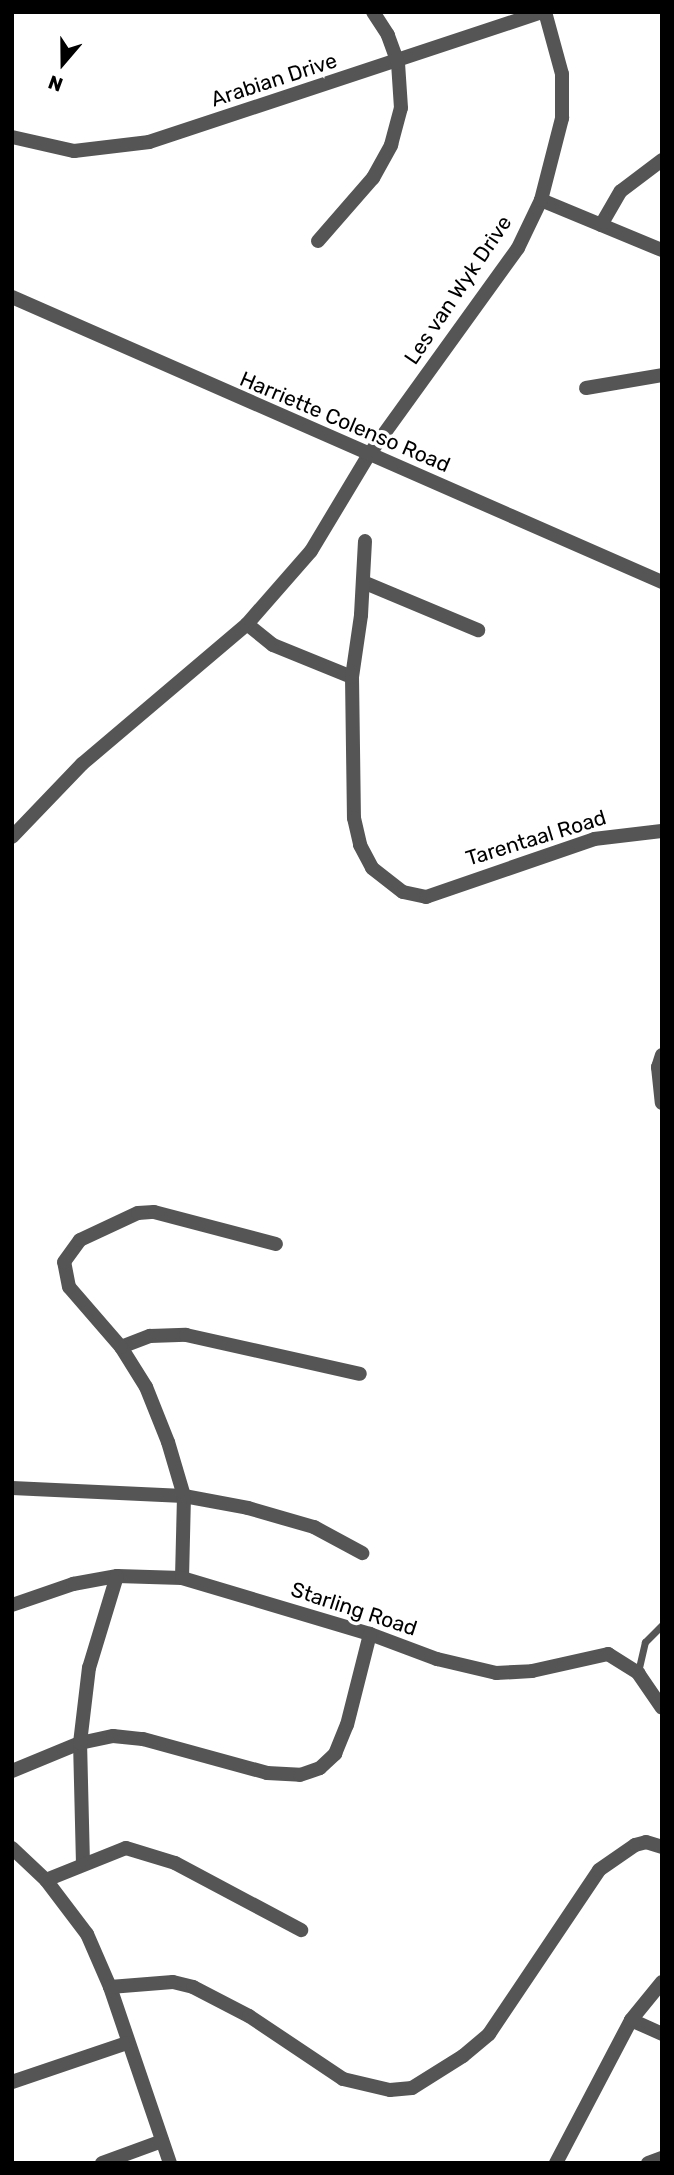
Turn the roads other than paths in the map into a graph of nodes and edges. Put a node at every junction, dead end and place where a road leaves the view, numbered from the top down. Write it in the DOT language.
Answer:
graph roads {
  1 [pos="373,12"];
  2 [pos="544,12"];
  3 [pos="398,63"];
  4 [pos="12,137"];
  5 [pos="662,160"];
  6 [pos="541,200"];
  7 [pos="601,225"];
  8 [pos="318,241"];
  9 [pos="662,250"];
  10 [pos="12,297"];
  11 [pos="662,375"];
  12 [pos="586,388"];
  13 [pos="368,456"];
  14 [pos="365,541"];
  15 [pos="363,582"];
  16 [pos="662,582"];
  17 [pos="247,624"];
  18 [pos="478,630"];
  19 [pos="352,677"];
  20 [pos="662,831"];
  21 [pos="12,837"];
  22 [pos="662,1055"];
  23 [pos="662,1103"];
  24 [pos="276,1244"];
  25 [pos="121,1347"];
  26 [pos="360,1374"];
  27 [pos="12,1488"];
  28 [pos="184,1496"];
  29 [pos="362,1553"];
  30 [pos="117,1576"];
  31 [pos="182,1578"];
  32 [pos="12,1605"];
  33 [pos="662,1625"];
  34 [pos="370,1634"];
  35 [pos="638,1673"];
  36 [pos="662,1708"];
  37 [pos="80,1743"];
  38 [pos="12,1771"];
  39 [pos="662,1847"];
  40 [pos="12,1848"];
  41 [pos="83,1864"];
  42 [pos="46,1880"];
  43 [pos="301,1930"];
  44 [pos="662,1982"];
  45 [pos="110,1987"];
  46 [pos="631,2020"];
  47 [pos="662,2035"];
  48 [pos="127,2043"];
  49 [pos="12,2082"];
  50 [pos="162,2141"];
  51 [pos="662,2158"];
  52 [pos="558,2162"];
  53 [pos="102,2163"];
  54 [pos="170,2163"];
  55 [pos="648,2163"];
  1 -- 3 [label="street"];
  2 -- 3 [label="street, Arabian Drive"];
  2 -- 6 [label="street, Les van Wyk Drive"];
  3 -- 4 [label="street, Arabian Drive"];
  3 -- 8 [label="street"];
  5 -- 7 [label="street"];
  6 -- 7 [label="street"];
  6 -- 13 [label="street, Les van Wyk Drive"];
  7 -- 9 [label="street"];
  10 -- 13 [label="street, Harriette Colenso Road"];
  11 -- 12 [label="street"];
  13 -- 16 [label="street, Harriette Colenso Road"];
  13 -- 17 [label="street, Les van Wyk Drive"];
  14 -- 15 [label="street"];
  15 -- 18 [label="street"];
  15 -- 19 [label="street"];
  17 -- 19 [label="street"];
  17 -- 21 [label="street, Les van Wyk Drive"];
  19 -- 20 [label="street, Tarentaal Road"];
  22 -- 23 [label="street"];
  24 -- 25 [label="street"];
  25 -- 26 [label="street"];
  25 -- 28 [label="street"];
  27 -- 28 [label="street"];
  28 -- 29 [label="street"];
  28 -- 31 [label="street"];
  30 -- 31 [label="street, Starling Road"];
  30 -- 32 [label="street, Starling Road"];
  30 -- 37 [label="street"];
  31 -- 34 [label="street, Starling Road"];
  33 -- 35 [label="lane"];
  34 -- 35 [label="street, Starling Road"];
  34 -- 37 [label="street"];
  35 -- 36 [label="street, Starling Road"];
  37 -- 38 [label="street"];
  37 -- 41 [label="street"];
  39 -- 45 [label="street"];
  40 -- 42 [label="street"];
  41 -- 42 [label="street"];
  41 -- 43 [label="street"];
  42 -- 45 [label="street"];
  44 -- 46 [label="street"];
  45 -- 48 [label="street"];
  46 -- 47 [label="street"];
  46 -- 52 [label="street"];
  48 -- 49 [label="street"];
  48 -- 50 [label="street"];
  50 -- 53 [label="street"];
  50 -- 54 [label="street"];
  51 -- 55 [label="street"];
}
